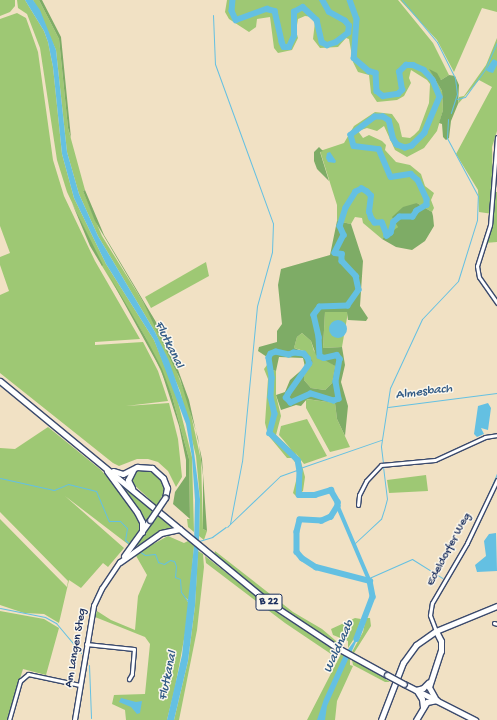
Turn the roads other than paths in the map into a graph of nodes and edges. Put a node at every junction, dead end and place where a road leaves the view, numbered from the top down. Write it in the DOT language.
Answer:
graph roads {
  1 [pos="497,137"];
  2 [pos="497,303"];
  3 [pos="0,381"];
  4 [pos="497,435"];
  5 [pos="103,465"];
  6 [pos="137,467"];
  7 [pos="497,480"];
  8 [pos="138,494"];
  9 [pos="358,504"];
  10 [pos="180,529"];
  11 [pos="142,532"];
  12 [pos="128,553"];
  13 [pos="120,562"];
  14 [pos="497,606"];
  15 [pos="436,631"];
  16 [pos="86,644"];
  17 [pos="129,679"];
  18 [pos="429,682"];
  19 [pos="80,685"];
  20 [pos="416,690"];
  21 [pos="437,700"];
  22 [pos="422,708"];
  23 [pos="9,720"];
  24 [pos="75,720"];
  25 [pos="381,720"];
  26 [pos="416,720"];
  27 [pos="475,720"];
  1 -- 2 [label="street"];
  3 -- 5 [label="main road, B 22"];
  4 -- 9 [label="street"];
  5 -- 6 [label="main road"];
  5 -- 8 [label="main road, B 22"];
  5 -- 11 [label="main road, B 22"];
  6 -- 8 [label="main road"];
  6 -- 11 [label="main road, bridge"];
  7 -- 15 [label="street, Edeldorfer Weg"];
  8 -- 10 [label="main road, B 22"];
  10 -- 12 [label="main road"];
  10 -- 20 [label="main road, B 22, bridge"];
  11 -- 12 [label="main road"];
  12 -- 13 [label="main road"];
  13 -- 16 [label="street, Am Langen Steg"];
  14 -- 15 [label="main road"];
  15 -- 18 [label="main road"];
  15 -- 25 [label="main road"];
  16 -- 17 [label="street"];
  16 -- 19 [label="street, Am Langen Steg"];
  18 -- 20 [label="main road"];
  18 -- 21 [label="main road"];
  19 -- 23 [label="street"];
  19 -- 24 [label="street, Am Langen Steg"];
  20 -- 21 [label="main road, B 22"];
  20 -- 22 [label="main road"];
  21 -- 22 [label="main road"];
  21 -- 27 [label="main road, B 22"];
  22 -- 26 [label="main road"];
}
